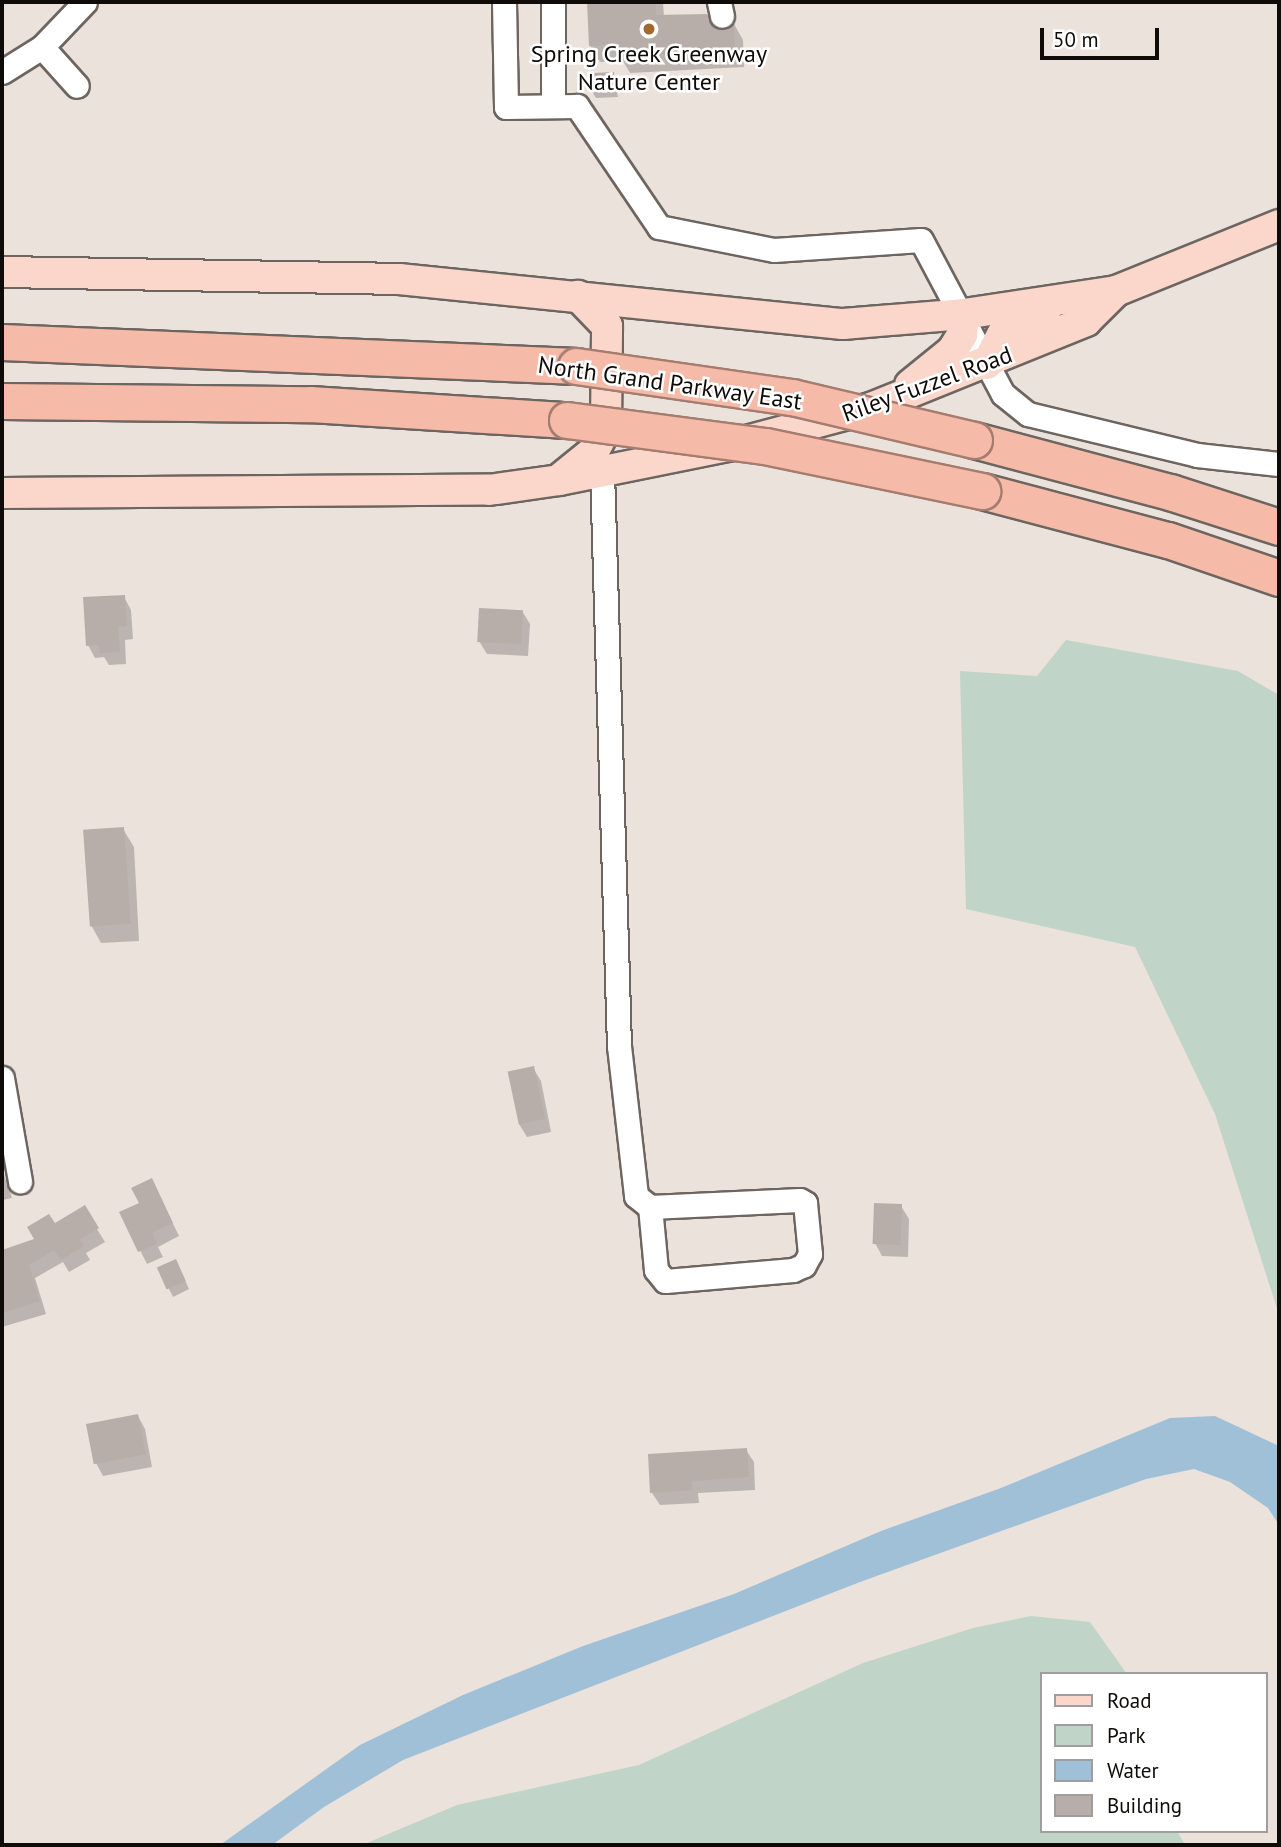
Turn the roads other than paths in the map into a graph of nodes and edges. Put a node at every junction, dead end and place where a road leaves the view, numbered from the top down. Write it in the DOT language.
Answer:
graph roads {
  1 [pos="85,2"];
  2 [pos="504,2"];
  3 [pos="553,2"];
  4 [pos="43,47"];
  5 [pos="2,72"];
  6 [pos="77,86"];
  7 [pos="553,106"];
  8 [pos="1279,225"];
  9 [pos="2,272"];
  10 [pos="1115,291"];
  11 [pos="578,296"];
  12 [pos="1061,297"];
  13 [pos="964,314"];
  14 [pos="2,342"];
  15 [pos="987,364"];
  16 [pos="2,401"];
  17 [pos="871,408"];
  18 [pos="1279,464"];
  19 [pos="602,471"];
  20 [pos="559,480"];
  21 [pos="2,493"];
  22 [pos="1279,527"];
  23 [pos="1279,578"];
  24 [pos="2,1078"];
  25 [pos="20,1181"];
  26 [pos="650,1207"];
  1 -- 4 [label="street"];
  2 -- 7 [label="street"];
  3 -- 7 [label="street"];
  4 -- 5 [label="street"];
  4 -- 6 [label="street"];
  7 -- 13 [label="street"];
  8 -- 10 [label="main road, Riley Fuzzel Road"];
  9 -- 11 [label="main road"];
  10 -- 12 [label="main road, Riley Fuzzel Road"];
  10 -- 15 [label="main road, Riley Fuzzel Road"];
  11 -- 13 [label="main road, Riley Fuzzel Road"];
  11 -- 20 [label="main road"];
  12 -- 13 [label="main road, Riley Fuzzel Road"];
  12 -- 15 [label="main road"];
  13 -- 15 [label="street"];
  13 -- 17 [label="main road"];
  14 -- 22 [label="highway, North Grand Parkway East, bridge"];
  15 -- 17 [label="main road, Riley Fuzzel Road"];
  15 -- 18 [label="street"];
  16 -- 23 [label="highway, North Grand Parkway East, bridge"];
  17 -- 19 [label="main road, Riley Fuzzel Road"];
  19 -- 20 [label="main road, Riley Fuzzel Road"];
  19 -- 26 [label="street"];
  20 -- 21 [label="main road"];
  24 -- 25 [label="street"];
  26 -- 26 [label="street"];
}
